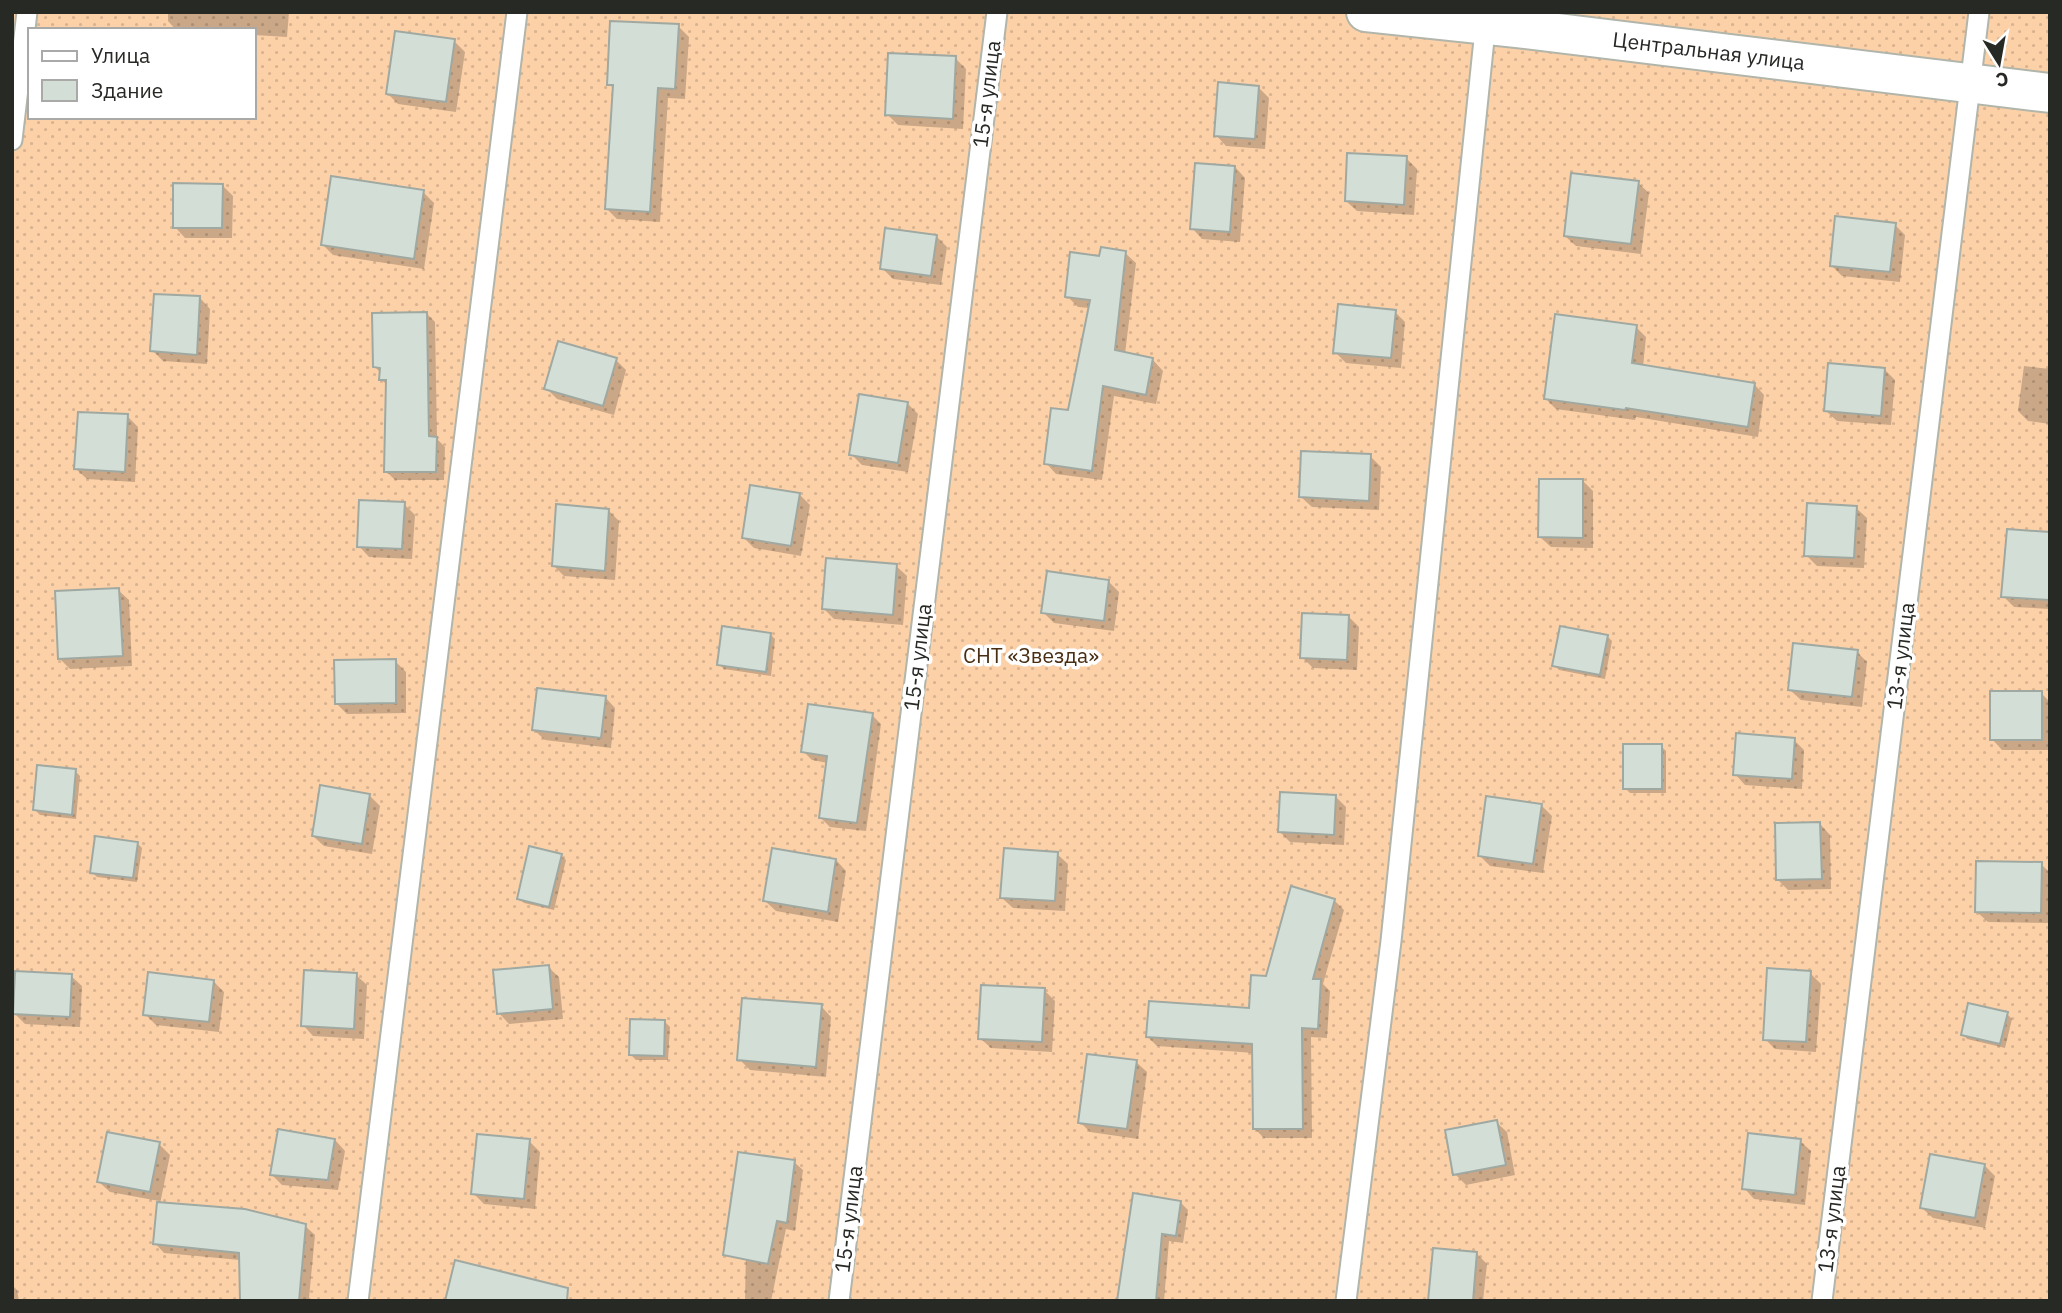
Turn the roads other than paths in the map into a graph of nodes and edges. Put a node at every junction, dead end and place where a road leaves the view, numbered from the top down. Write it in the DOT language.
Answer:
graph roads {
  1 [pos="27,12"];
  2 [pos="517,12"];
  3 [pos="997,12"];
  4 [pos="1366,12"];
  5 [pos="1979,12"];
  6 [pos="1486,18"];
  7 [pos="1970,83"];
  8 [pos="2050,93"];
  9 [pos="12,141"];
  10 [pos="358,1301"];
  11 [pos="839,1301"];
  12 [pos="1346,1301"];
  13 [pos="1822,1301"];
  1 -- 9 [label="lane"];
  2 -- 10 [label="lane"];
  3 -- 11 [label="lane, 15-я улица"];
  4 -- 6 [label="street, Центральная улица"];
  5 -- 7 [label="lane, 13-я улица"];
  6 -- 7 [label="street, Центральная улица"];
  6 -- 12 [label="lane"];
  7 -- 8 [label="street, Центральная улица"];
  7 -- 13 [label="lane, 13-я улица"];
}
